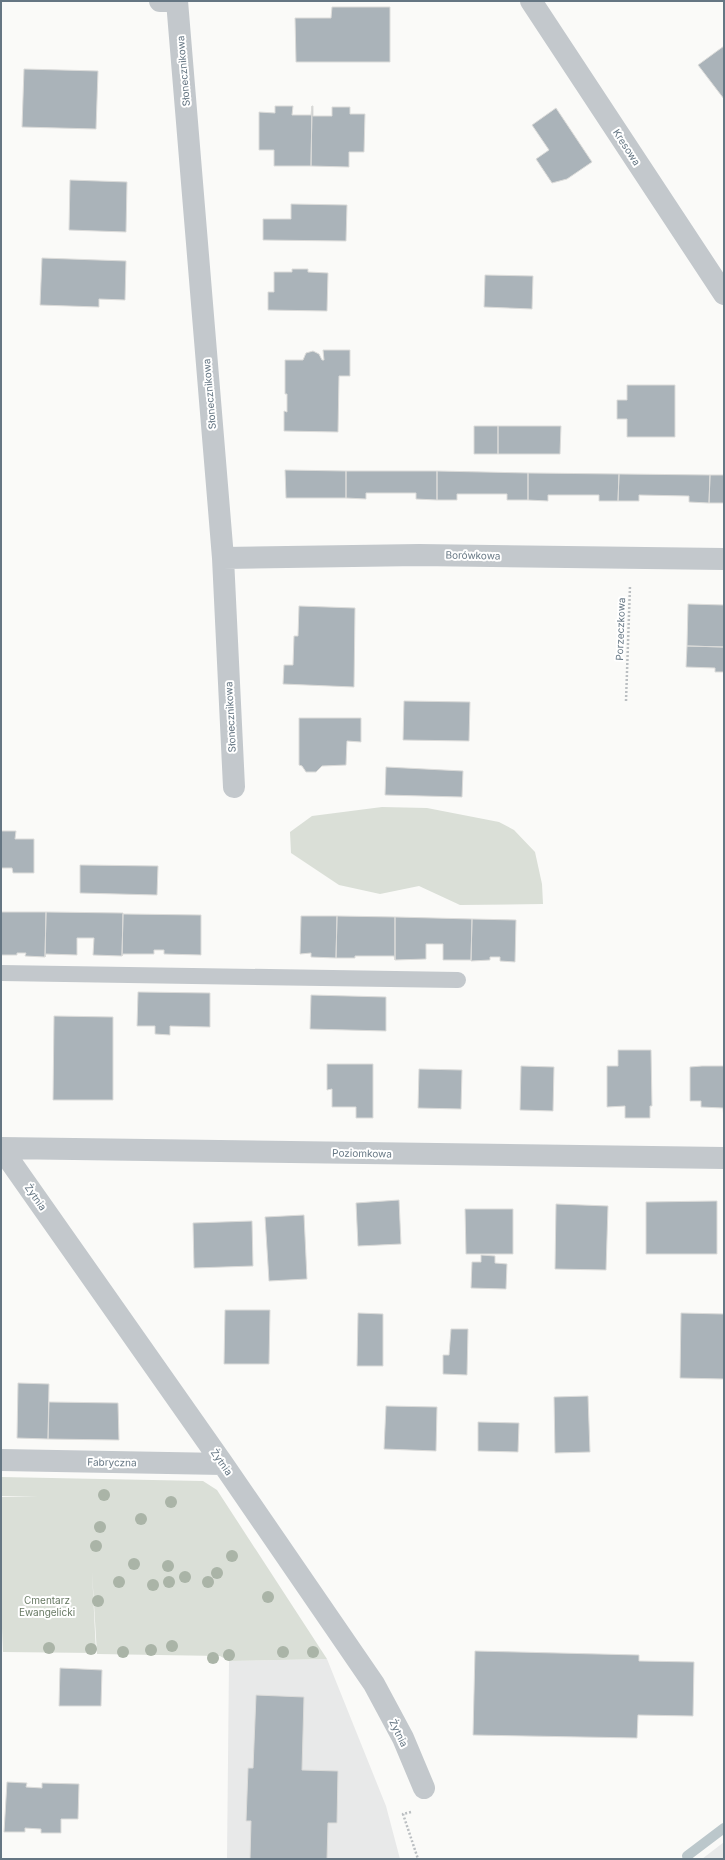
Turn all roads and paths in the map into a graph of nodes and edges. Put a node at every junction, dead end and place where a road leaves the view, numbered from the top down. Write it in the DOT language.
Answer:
graph roads {
  1 [pos="160,1"];
  2 [pos="177,1"];
  3 [pos="531,1"];
  4 [pos="724,294"];
  5 [pos="631,557"];
  6 [pos="223,558"];
  7 [pos="724,559"];
  8 [pos="626,701"];
  9 [pos="234,787"];
  10 [pos="1,973"];
  11 [pos="458,980"];
  12 [pos="1,1148"];
  13 [pos="724,1158"];
  14 [pos="1,1460"];
  15 [pos="223,1464"];
  16 [pos="424,1788"];
  17 [pos="418,1859"];
  1 -- 2 [label="street"];
  2 -- 6 [label="street, Słonecznikowa"];
  3 -- 4 [label="street, Kresowa"];
  5 -- 6 [label="street, Borówkowa"];
  5 -- 7 [label="street, Borówkowa"];
  5 -- 8 [label="path, Porzeczkowa"];
  6 -- 9 [label="street, Słonecznikowa"];
  10 -- 11 [label="lane"];
  12 -- 13 [label="street, Poziomkowa"];
  12 -- 15 [label="street, Żytnia"];
  14 -- 15 [label="street, Fabryczna"];
  15 -- 16 [label="street, Żytnia"];
  16 -- 17 [label="path"];
}
